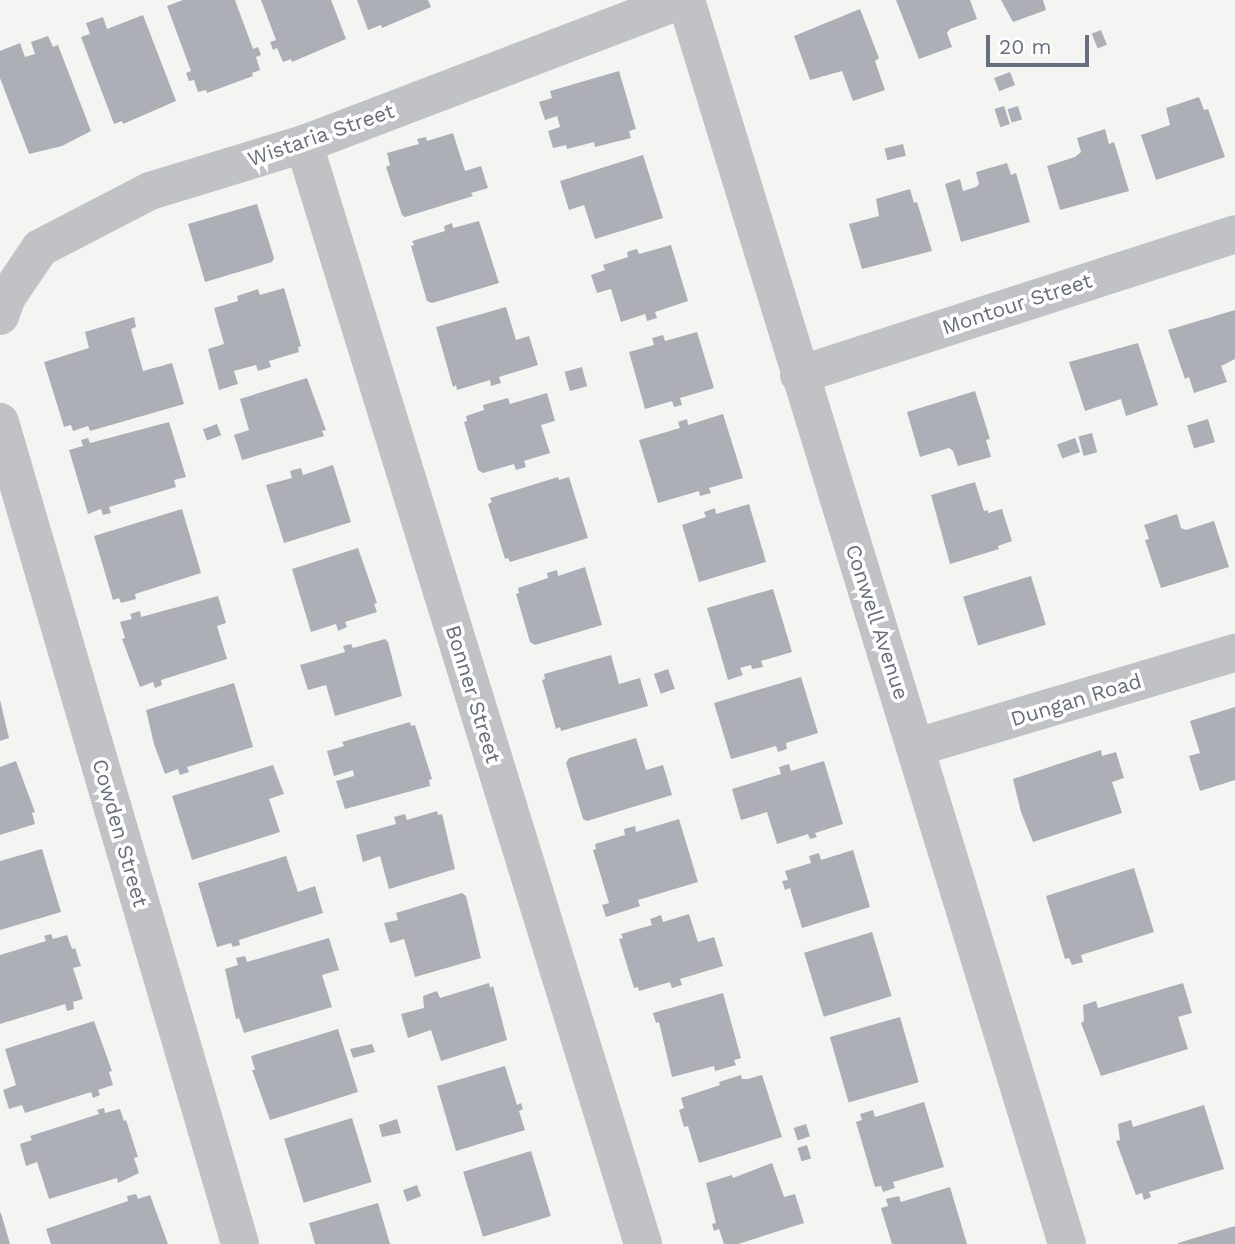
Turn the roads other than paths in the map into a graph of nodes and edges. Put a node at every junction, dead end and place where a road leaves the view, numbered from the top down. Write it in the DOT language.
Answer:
graph roads {
  1 [pos="681,0"];
  2 [pos="686,0"];
  3 [pos="304,144"];
  4 [pos="1235,234"];
  5 [pos="0,316"];
  6 [pos="799,375"];
  7 [pos="0,422"];
  8 [pos="1235,653"];
  9 [pos="917,747"];
  10 [pos="240,1244"];
  11 [pos="643,1244"];
  12 [pos="1067,1244"];
  1 -- 3 [label="street, Wistaria Street"];
  2 -- 6 [label="street, Conwell Avenue"];
  3 -- 5 [label="street, Wistaria Street"];
  3 -- 11 [label="street, Bonner Street"];
  4 -- 6 [label="street, Montour Street"];
  6 -- 9 [label="street, Conwell Avenue"];
  7 -- 10 [label="street, Cowden Street"];
  8 -- 9 [label="street, Dungan Road"];
  9 -- 12 [label="street, Conwell Avenue"];
}
